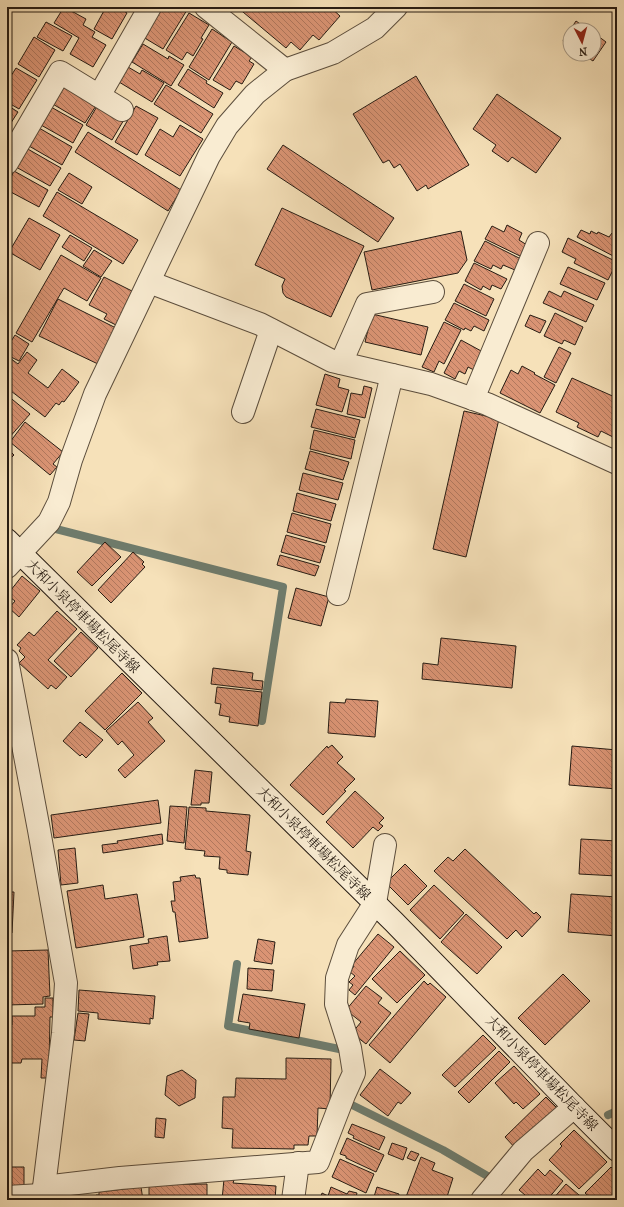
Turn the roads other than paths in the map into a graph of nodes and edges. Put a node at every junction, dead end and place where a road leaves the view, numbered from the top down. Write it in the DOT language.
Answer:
graph roads {
  1 [pos="150,7"];
  2 [pos="206,7"];
  3 [pos="396,7"];
  4 [pos="286,70"];
  5 [pos="99,96"];
  6 [pos="122,110"];
  7 [pos="7,163"];
  8 [pos="538,243"];
  9 [pos="149,282"];
  10 [pos="433,292"];
  11 [pos="272,330"];
  12 [pos="341,363"];
  13 [pos="392,375"];
  14 [pos="473,399"];
  15 [pos="243,412"];
  16 [pos="617,463"];
  17 [pos="11,553"];
  18 [pos="338,594"];
  19 [pos="7,660"];
  20 [pos="385,845"];
  21 [pos="375,903"];
  22 [pos="574,1107"];
  23 [pos="617,1150"];
  24 [pos="298,1163"];
  25 [pos="492,1188"];
  26 [pos="42,1194"];
  27 [pos="7,1197"];
  28 [pos="293,1200"];
  1 -- 5 [label="street"];
  2 -- 4 [label="street"];
  3 -- 4 [label="street"];
  4 -- 9 [label="street"];
  5 -- 6 [label="street"];
  5 -- 7 [label="street"];
  8 -- 14 [label="street"];
  9 -- 11 [label="street"];
  9 -- 17 [label="street"];
  10 -- 12 [label="street"];
  11 -- 12 [label="street"];
  11 -- 15 [label="street"];
  12 -- 13 [label="street"];
  13 -- 14 [label="street"];
  13 -- 18 [label="street"];
  14 -- 16 [label="street"];
  17 -- 21 [label="street, 大和小泉停車場松尾寺線"];
  19 -- 26 [label="street"];
  20 -- 21 [label="street"];
  21 -- 22 [label="street, 大和小泉停車場松尾寺線"];
  21 -- 24 [label="street"];
  22 -- 23 [label="street, 大和小泉停車場松尾寺線"];
  22 -- 25 [label="street"];
  24 -- 26 [label="street"];
  24 -- 28 [label="street"];
  26 -- 27 [label="street"];
}
